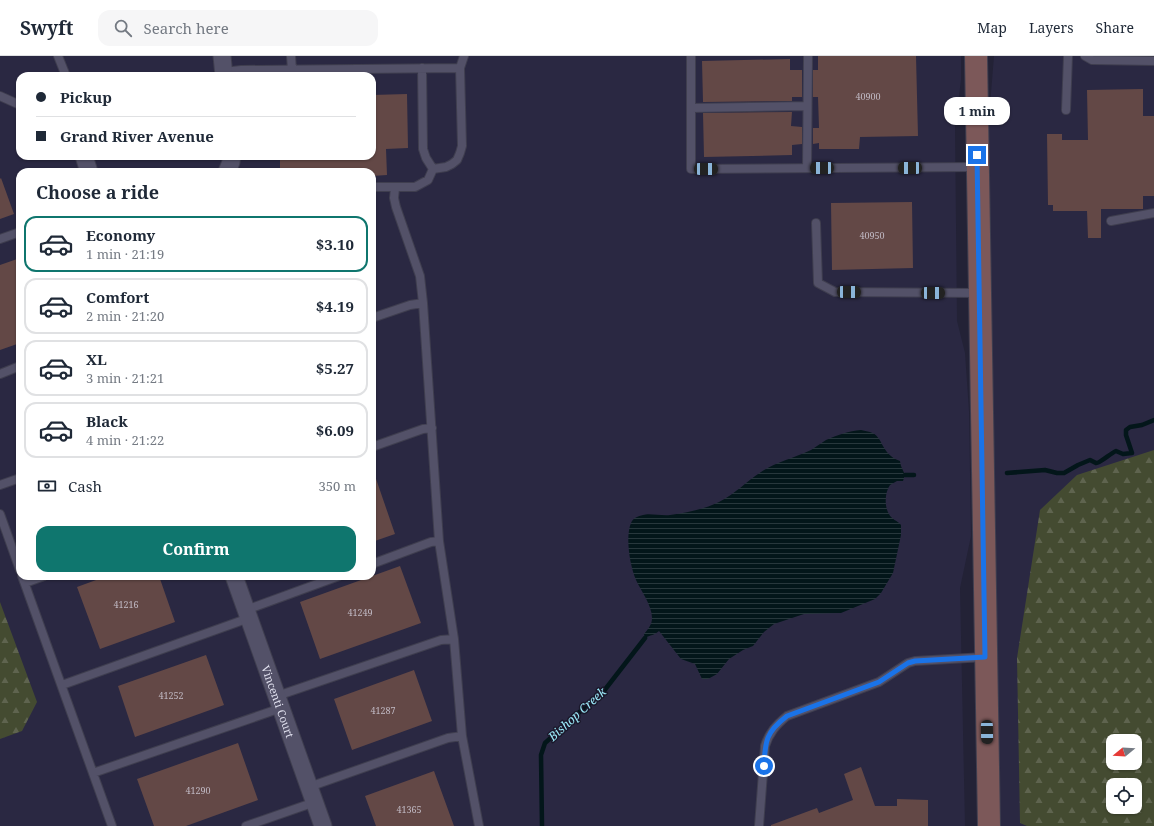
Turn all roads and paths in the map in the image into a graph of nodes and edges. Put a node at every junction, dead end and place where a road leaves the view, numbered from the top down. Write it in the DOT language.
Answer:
graph roads {
  1 [pos="58,56"];
  2 [pos="291,56"];
  3 [pos="464,56"];
  4 [pos="691,56"];
  5 [pos="808,56"];
  6 [pos="976,56"];
  7 [pos="1068,56"];
  8 [pos="1085,56"];
  9 [pos="1154,61"];
  10 [pos="223,68"];
  11 [pos="422,68"];
  12 [pos="460,68"];
  13 [pos="292,70"];
  14 [pos="64,72"];
  15 [pos="0,96"];
  16 [pos="16,103"];
  17 [pos="807,106"];
  18 [pos="691,108"];
  19 [pos="1066,110"];
  20 [pos="977,167"];
  21 [pos="807,168"];
  22 [pos="433,169"];
  23 [pos="376,187"];
  24 [pos="395,188"];
  25 [pos="1154,213"];
  26 [pos="1111,221"];
  27 [pos="816,223"];
  28 [pos="16,233"];
  29 [pos="0,239"];
  30 [pos="979,293"];
  31 [pos="423,303"];
  32 [pos="376,317"];
  33 [pos="16,368"];
  34 [pos="0,374"];
  35 [pos="432,428"];
  36 [pos="376,446"];
  37 [pos="16,479"];
  38 [pos="0,485"];
  39 [pos="0,514"];
  40 [pos="438,541"];
  41 [pos="16,559"];
  42 [pos="376,563"];
  43 [pos="24,580"];
  44 [pos="235,580"];
  45 [pos="329,580"];
  46 [pos="248,614"];
  47 [pos="454,639"];
  48 [pos="985,657"];
  49 [pos="62,685"];
  50 [pos="279,702"];
  51 [pos="462,736"];
  52 [pos="93,773"];
  53 [pos="312,794"];
  54 [pos="112,826"];
  55 [pos="246,826"];
  56 [pos="324,826"];
  57 [pos="479,826"];
  58 [pos="759,826"];
  59 [pos="989,826"];
  1 -- 14 [label="lane"];
  2 -- 13 [label="lane"];
  3 -- 12 [label="lane"];
  4 -- 18 [label="lane"];
  5 -- 17 [label="lane"];
  6 -- 20 [label="main road"];
  7 -- 19 [label="lane"];
  8 -- 9 [label="lane"];
  10 -- 13 [label="lane"];
  11 -- 12 [label="lane"];
  11 -- 13 [label="lane"];
  11 -- 22 [label="lane"];
  12 -- 22 [label="lane"];
  15 -- 16 [label="lane"];
  17 -- 18 [label="lane"];
  17 -- 21 [label="lane"];
  18 -- 21 [label="lane"];
  20 -- 21 [label="lane"];
  20 -- 30 [label="main road"];
  22 -- 24 [label="lane"];
  23 -- 24 [label="lane"];
  24 -- 31 [label="lane"];
  25 -- 26 [label="lane"];
  27 -- 30 [label="lane"];
  28 -- 29 [label="lane"];
  30 -- 48 [label="main road"];
  31 -- 32 [label="lane"];
  31 -- 35 [label="lane"];
  33 -- 34 [label="lane"];
  35 -- 36 [label="lane"];
  35 -- 40 [label="lane"];
  37 -- 38 [label="lane"];
  39 -- 41 [label="lane"];
  40 -- 42 [label="lane"];
  40 -- 47 [label="lane"];
  43 -- 49 [label="lane"];
  44 -- 46 [label="street, Vincenti Court"];
  45 -- 46 [label="lane"];
  46 -- 49 [label="lane"];
  46 -- 50 [label="street, Vincenti Court"];
  47 -- 50 [label="lane"];
  47 -- 51 [label="lane"];
  48 -- 58 [label="lane"];
  48 -- 59 [label="main road"];
  49 -- 52 [label="lane"];
  50 -- 52 [label="lane"];
  50 -- 53 [label="street, Vincenti Court"];
  51 -- 53 [label="lane"];
  51 -- 57 [label="lane"];
  52 -- 54 [label="lane"];
  53 -- 55 [label="lane"];
  53 -- 56 [label="street, Vincenti Court"];
}
